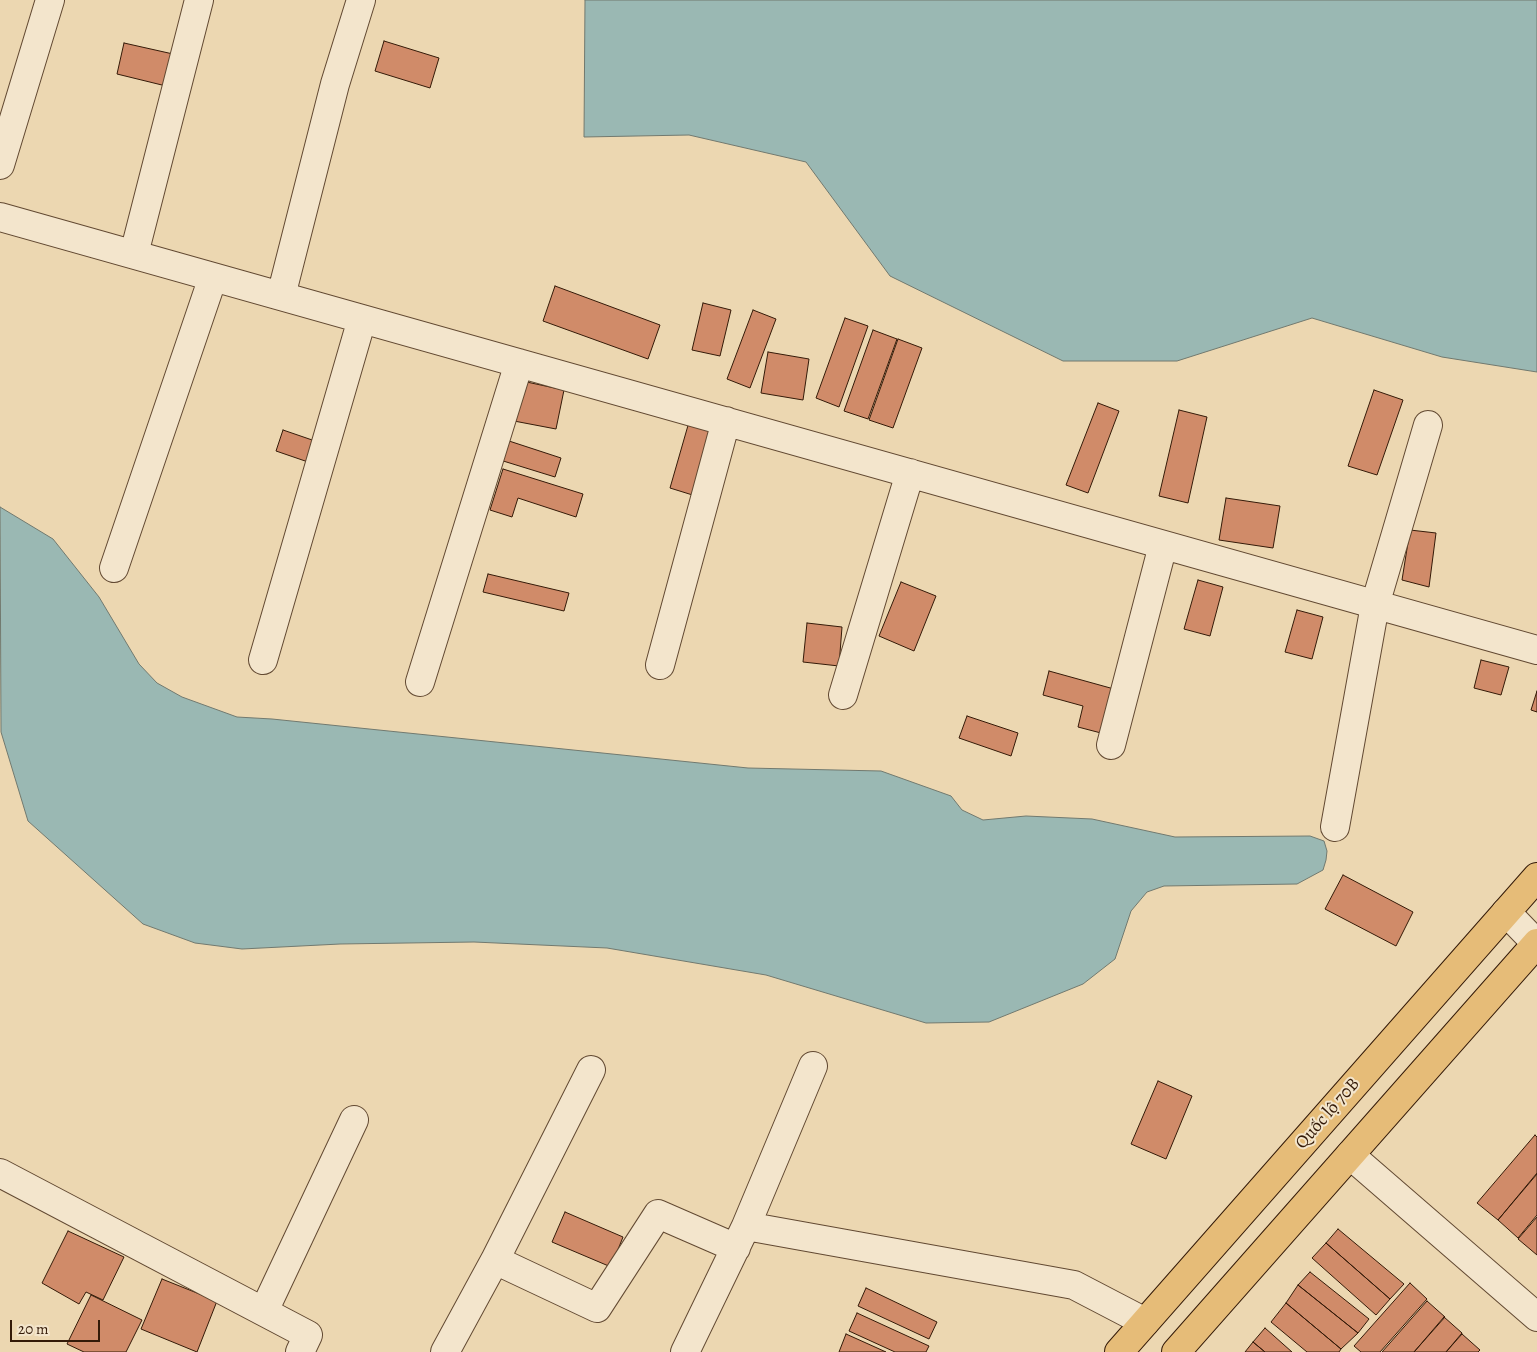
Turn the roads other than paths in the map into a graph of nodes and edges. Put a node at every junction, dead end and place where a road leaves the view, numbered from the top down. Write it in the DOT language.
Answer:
graph roads {
  1 [pos="50,0"];
  2 [pos="199,0"];
  3 [pos="361,0"];
  4 [pos="0,165"];
  5 [pos="0,217"];
  6 [pos="134,254"];
  7 [pos="213,277"];
  8 [pos="281,296"];
  9 [pos="362,319"];
  10 [pos="519,363"];
  11 [pos="726,421"];
  12 [pos="1428,425"];
  13 [pos="910,473"];
  14 [pos="1163,545"];
  15 [pos="114,568"];
  16 [pos="1375,605"];
  17 [pos="1537,650"];
  18 [pos="264,660"];
  19 [pos="660,666"];
  20 [pos="420,682"];
  21 [pos="842,695"];
  22 [pos="1111,745"];
  23 [pos="1335,827"];
  24 [pos="1537,877"];
  25 [pos="1506,912"];
  26 [pos="1486,935"];
  27 [pos="1537,944"];
  28 [pos="1519,964"];
  29 [pos="812,1066"];
  30 [pos="591,1070"];
  31 [pos="354,1120"];
  32 [pos="1350,1155"];
  33 [pos="0,1173"];
  34 [pos="741,1237"];
  35 [pos="495,1260"];
  36 [pos="264,1311"];
  37 [pos="1537,1317"];
  38 [pos="1145,1322"];
  39 [pos="300,1352"];
  40 [pos="445,1352"];
  41 [pos="685,1352"];
  42 [pos="1119,1352"];
  43 [pos="1176,1352"];
  1 -- 4 [label="street"];
  2 -- 6 [label="street"];
  3 -- 8 [label="street"];
  5 -- 6 [label="street"];
  6 -- 7 [label="street"];
  7 -- 8 [label="street"];
  7 -- 15 [label="street"];
  8 -- 9 [label="street"];
  9 -- 10 [label="street"];
  9 -- 18 [label="street"];
  10 -- 11 [label="street"];
  10 -- 20 [label="street"];
  11 -- 13 [label="street"];
  11 -- 19 [label="street"];
  12 -- 16 [label="street"];
  13 -- 14 [label="street"];
  13 -- 21 [label="street"];
  14 -- 16 [label="street"];
  14 -- 22 [label="street"];
  16 -- 17 [label="street"];
  16 -- 23 [label="street"];
  24 -- 25 [label="main road, Quốc lộ 70B"];
  25 -- 26 [label="main road, Quốc lộ 70B"];
  25 -- 27 [label="street"];
  26 -- 28 [label="main road"];
  26 -- 38 [label="main road, Quốc lộ 70B"];
  27 -- 28 [label="main road"];
  28 -- 32 [label="main road"];
  29 -- 34 [label="street"];
  30 -- 35 [label="street"];
  31 -- 36 [label="street"];
  32 -- 37 [label="street"];
  32 -- 43 [label="main road"];
  33 -- 36 [label="street"];
  34 -- 35 [label="street"];
  34 -- 38 [label="street"];
  34 -- 41 [label="street"];
  35 -- 40 [label="street"];
  36 -- 39 [label="street"];
  38 -- 42 [label="main road, Quốc lộ 70B"];
}
